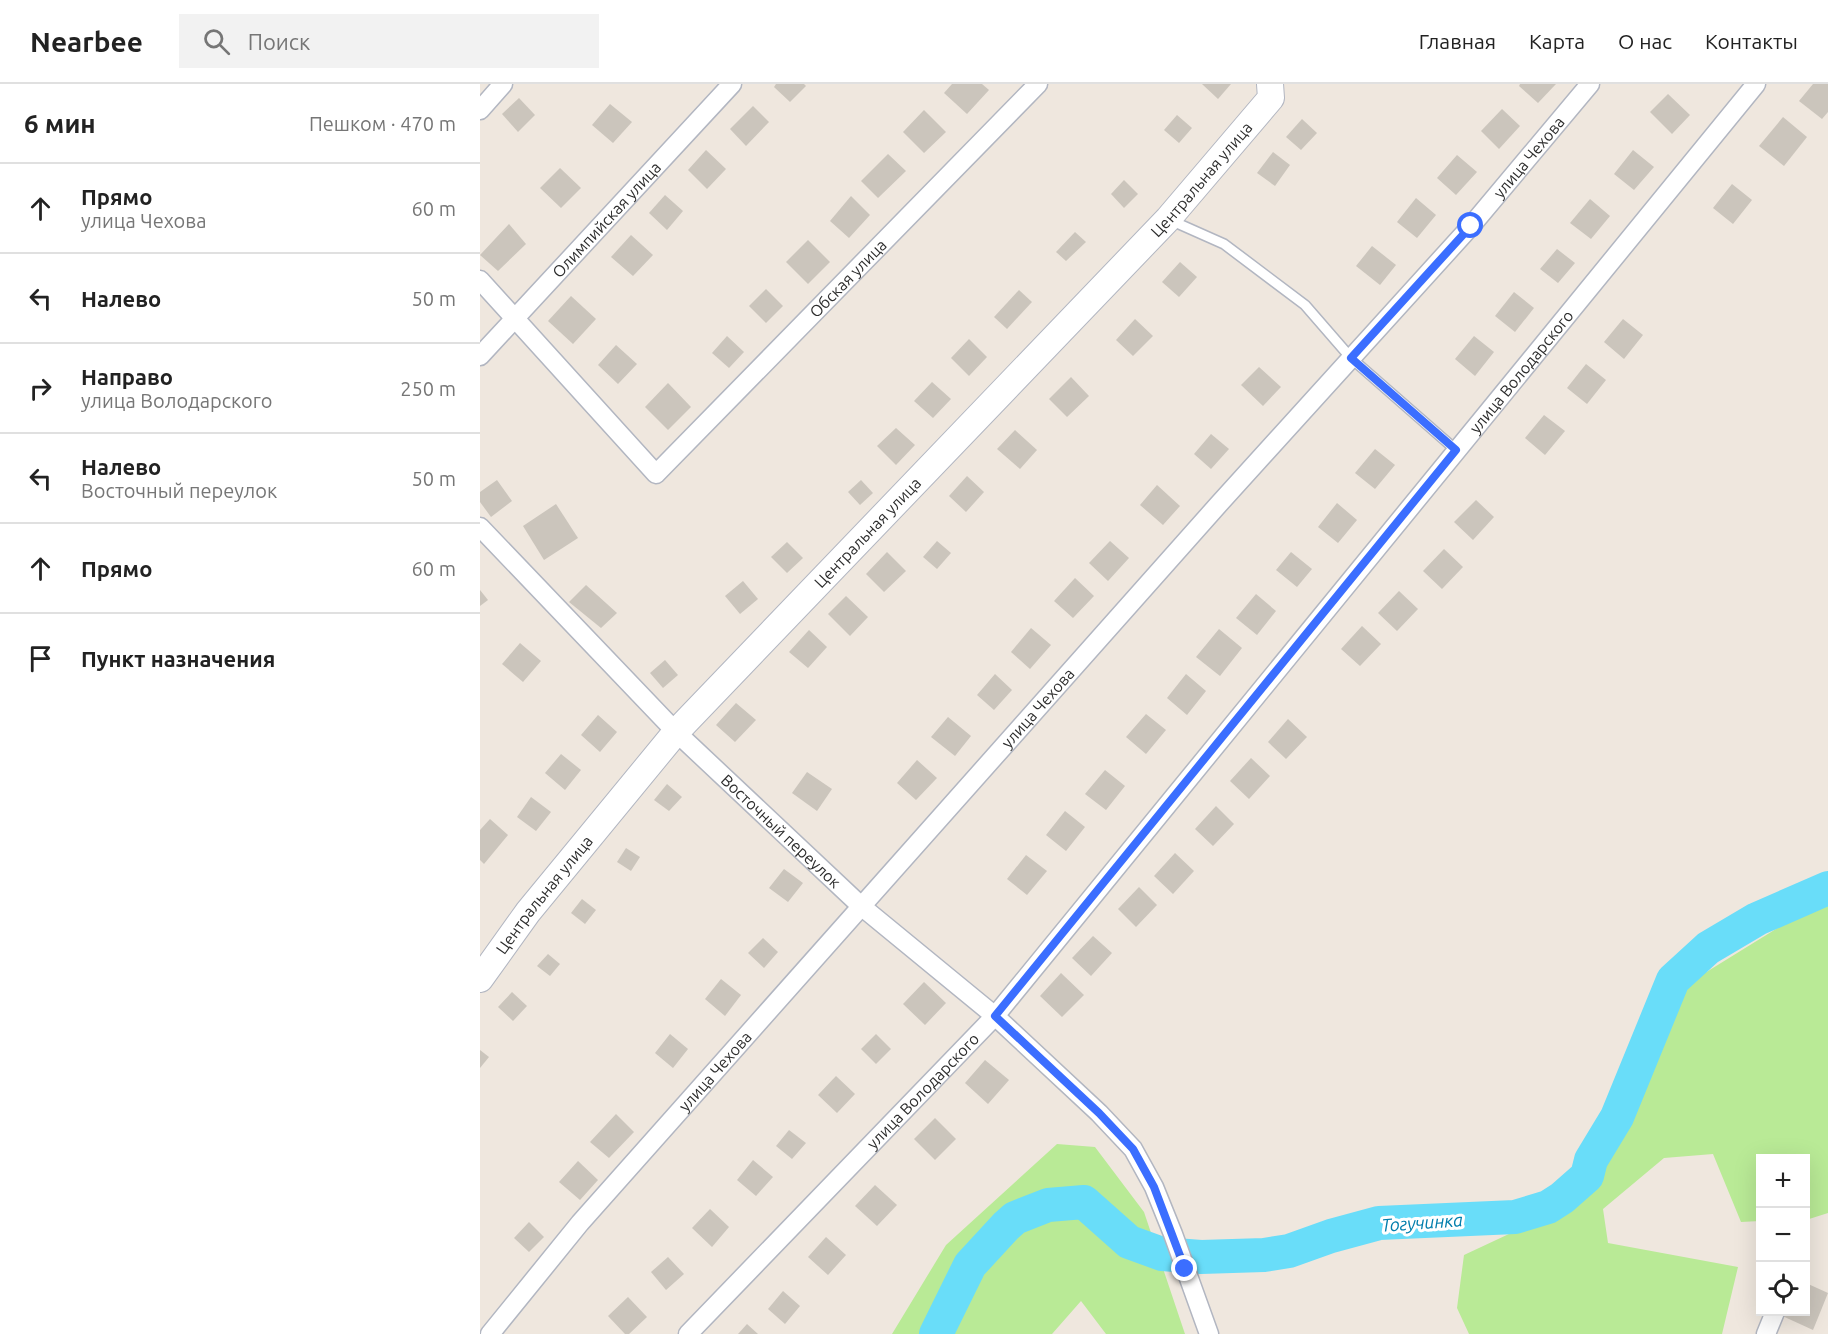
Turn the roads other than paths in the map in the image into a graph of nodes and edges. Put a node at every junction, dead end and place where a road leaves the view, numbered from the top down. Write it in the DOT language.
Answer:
graph roads {
  1 [pos="503,84"];
  2 [pos="732,84"];
  3 [pos="1038,84"];
  4 [pos="1590,84"];
  5 [pos="1756,84"];
  6 [pos="1270,91"];
  7 [pos="480,110"];
  8 [pos="1168,219"];
  9 [pos="480,280"];
  10 [pos="517,319"];
  11 [pos="480,356"];
  12 [pos="1351,358"];
  13 [pos="1456,450"];
  14 [pos="480,527"];
  15 [pos="676,732"];
  16 [pos="861,906"];
  17 [pos="480,979"];
  18 [pos="995,1016"];
  19 [pos="1773,1316"];
  20 [pos="490,1334"];
  21 [pos="688,1334"];
  22 [pos="1209,1334"];
  23 [pos="1766,1334"];
  1 -- 7 [label="street"];
  2 -- 10 [label="street, Олимпийская улица"];
  3 -- 10 [label="street, Обская улица"];
  4 -- 12 [label="street, улица Чехова"];
  5 -- 13 [label="street, улица Володарского"];
  6 -- 8 [label="main road, Центральная улица"];
  8 -- 12 [label="lane"];
  8 -- 15 [label="main road, Центральная улица"];
  9 -- 10 [label="street"];
  10 -- 11 [label="street, Олимпийская улица"];
  12 -- 13 [label="lane"];
  12 -- 16 [label="street, улица Чехова"];
  13 -- 18 [label="street, улица Володарского"];
  14 -- 15 [label="street, Восточный переулок"];
  15 -- 16 [label="street, Восточный переулок"];
  15 -- 17 [label="main road, Центральная улица"];
  16 -- 18 [label="street, Восточный переулок"];
  16 -- 20 [label="street, улица Чехова"];
  18 -- 21 [label="street, улица Володарского"];
  18 -- 22 [label="street, Восточный переулок"];
  19 -- 23 [label="street"];
}
